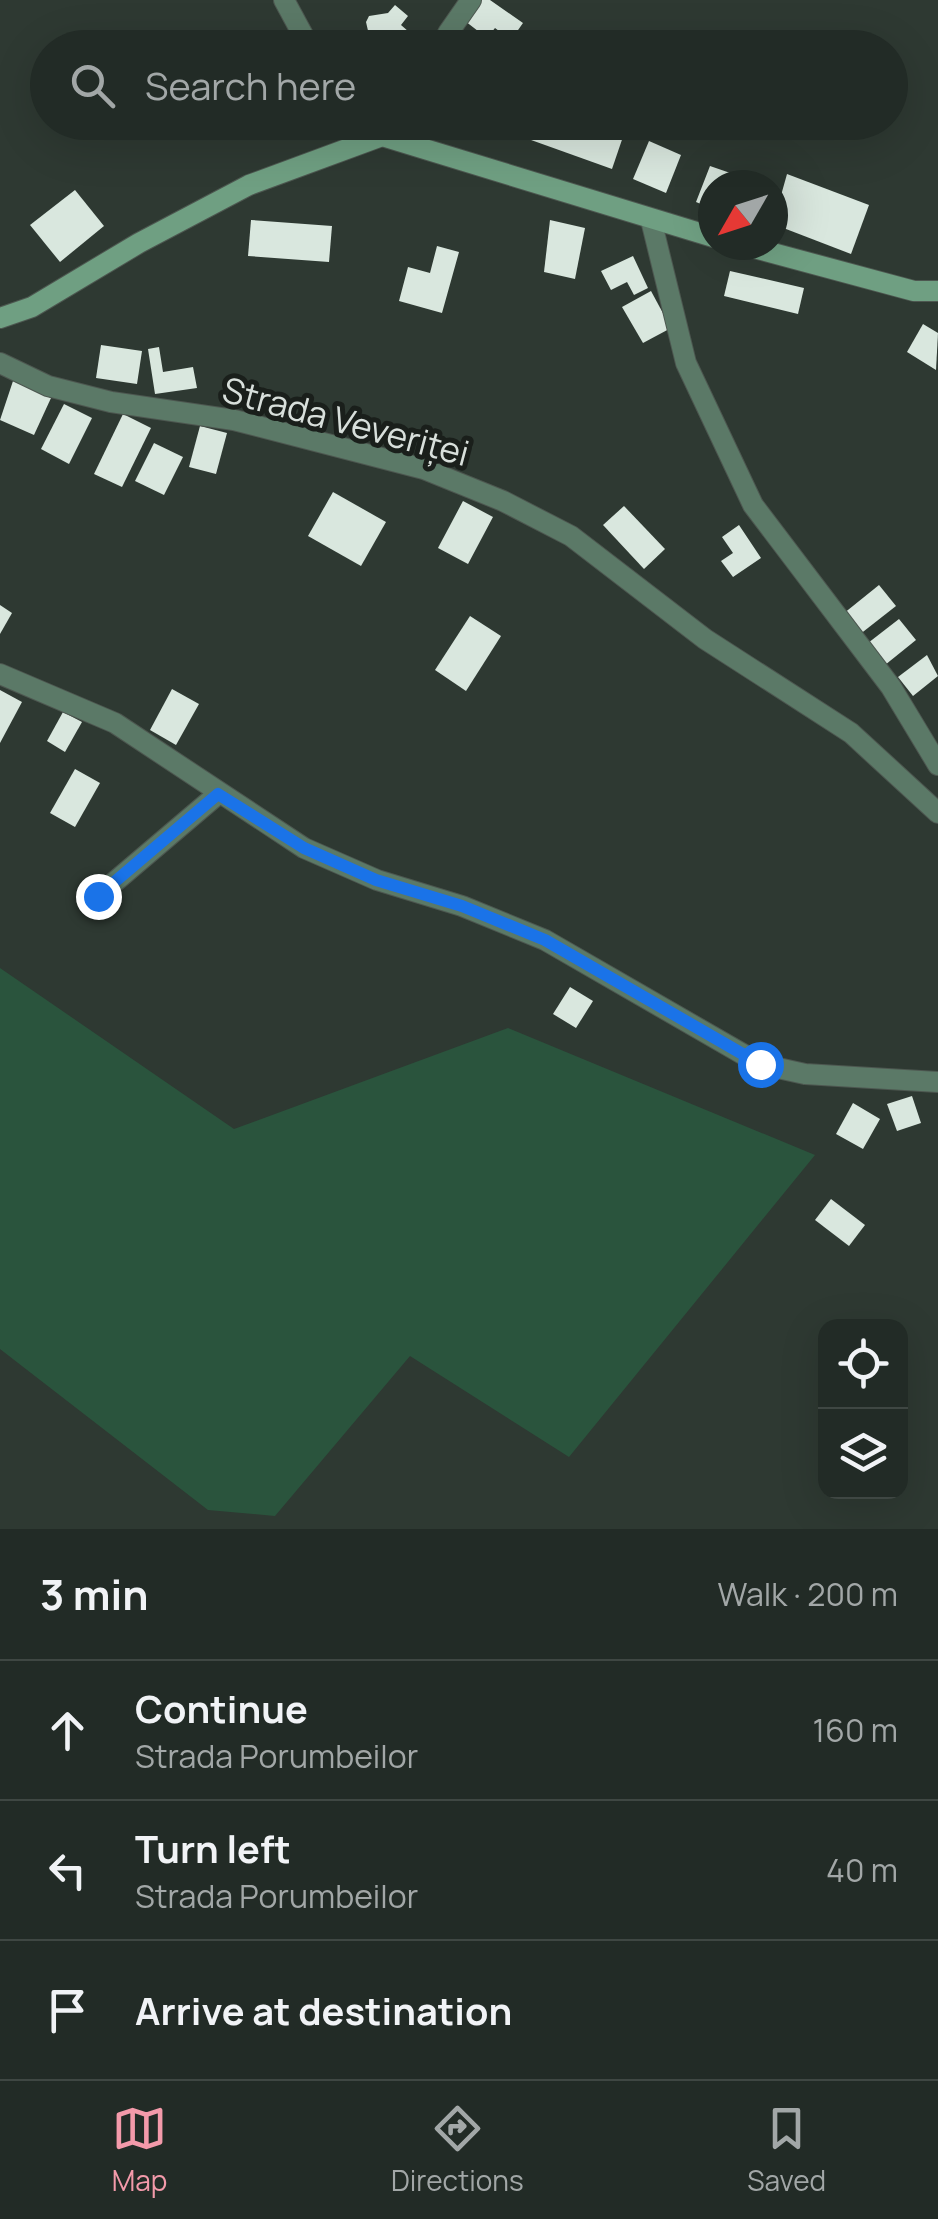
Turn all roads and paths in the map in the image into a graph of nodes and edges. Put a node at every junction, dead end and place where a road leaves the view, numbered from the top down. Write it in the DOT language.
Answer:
graph roads {
  1 [pos="284,0"];
  2 [pos="471,0"];
  3 [pos="300,30"];
  4 [pos="449,30"];
  5 [pos="351,140"];
  6 [pos="409,140"];
  7 [pos="651,220"];
  8 [pos="698,233"];
  9 [pos="788,257"];
  10 [pos="938,292"];
  11 [pos="0,318"];
  12 [pos="0,363"];
  13 [pos="0,674"];
  14 [pos="938,765"];
  15 [pos="218,794"];
  16 [pos="938,813"];
  17 [pos="98,896"];
  18 [pos="938,1082"];
  1 -- 3 [label="street"];
  2 -- 4 [label="street"];
  5 -- 11 [label="main road"];
  6 -- 7 [label="main road"];
  7 -- 8 [label="main road"];
  7 -- 14 [label="street"];
  9 -- 10 [label="main road"];
  12 -- 16 [label="street, Strada Veveriței"];
  13 -- 15 [label="street"];
  15 -- 17 [label="street"];
  15 -- 18 [label="street"];
}
